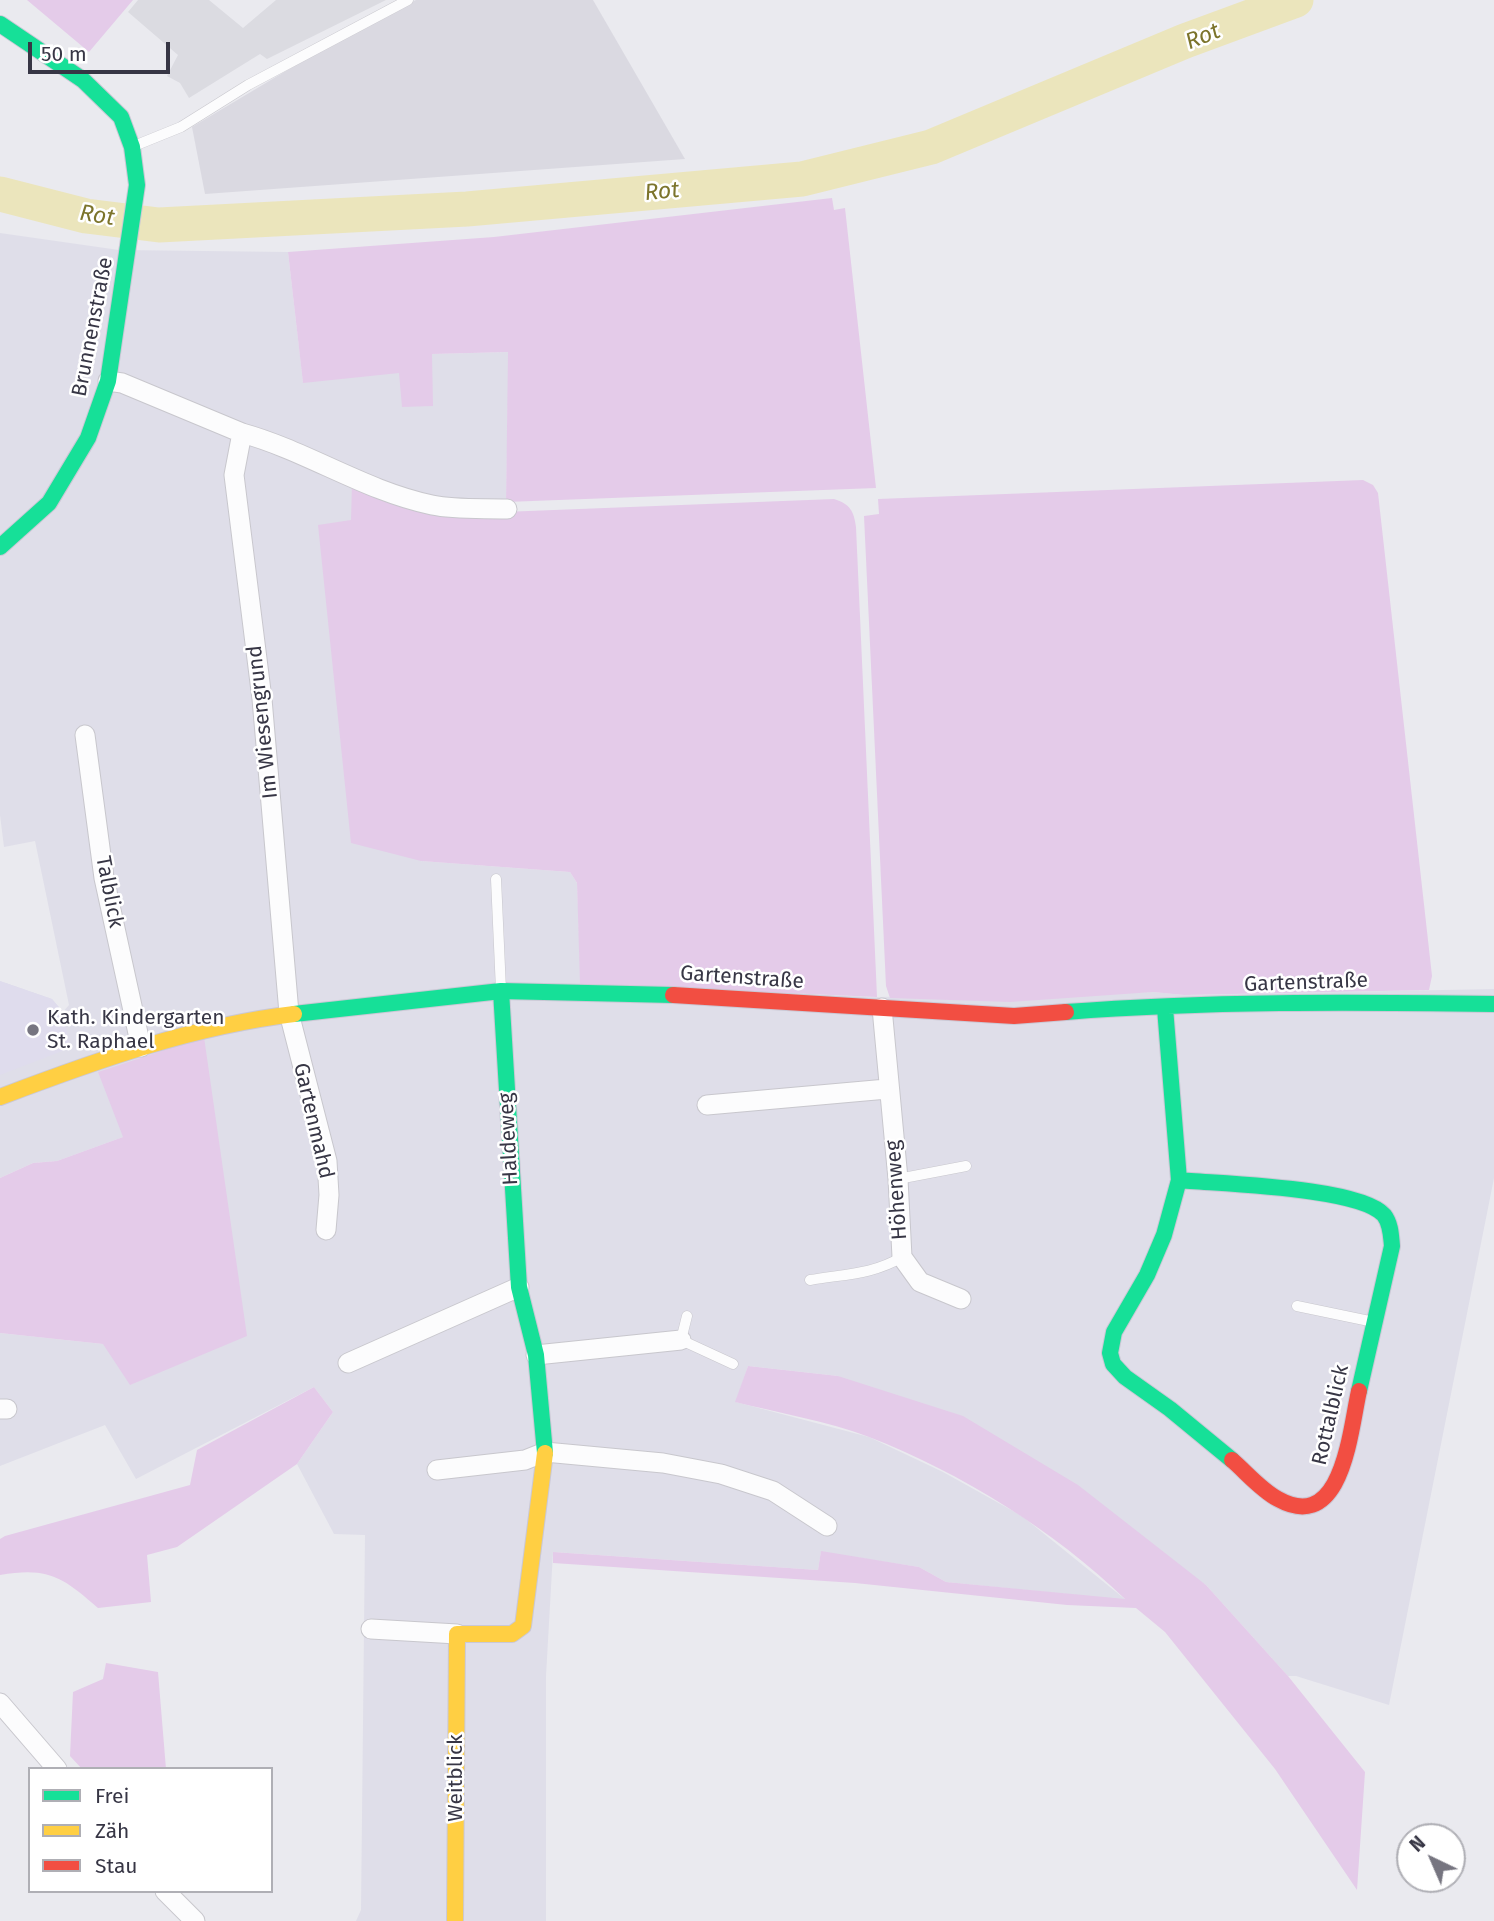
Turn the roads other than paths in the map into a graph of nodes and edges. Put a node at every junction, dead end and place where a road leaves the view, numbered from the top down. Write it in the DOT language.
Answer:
graph roads {
  1 [pos="408,0"];
  2 [pos="0,24"];
  3 [pos="132,147"];
  4 [pos="108,382"];
  5 [pos="242,433"];
  6 [pos="507,509"];
  7 [pos="0,547"];
  8 [pos="85,735"];
  9 [pos="496,880"];
  10 [pos="501,991"];
  11 [pos="1494,1004"];
  12 [pos="882,1008"];
  13 [pos="1165,1008"];
  14 [pos="289,1013"];
  15 [pos="141,1047"];
  16 [pos="887,1089"];
  17 [pos="0,1097"];
  18 [pos="707,1105"];
  19 [pos="966,1166"];
  20 [pos="898,1179"];
  21 [pos="1179,1180"];
  22 [pos="326,1230"];
  23 [pos="902,1257"];
  24 [pos="810,1280"];
  25 [pos="519,1287"];
  26 [pos="961,1300"];
  27 [pos="1297,1306"];
  28 [pos="687,1316"];
  29 [pos="1375,1322"];
  30 [pos="681,1340"];
  31 [pos="536,1355"];
  32 [pos="348,1363"];
  33 [pos="733,1364"];
  34 [pos="545,1452"];
  35 [pos="437,1470"];
  36 [pos="827,1526"];
  37 [pos="371,1629"];
  38 [pos="457,1634"];
  39 [pos="0,1703"];
  40 [pos="55,1767"];
  41 [pos="167,1893"];
  42 [pos="195,1921"];
  43 [pos="455,1921"];
  1 -- 3 [label="lane"];
  2 -- 3 [label="street, Brunnenstraße"];
  3 -- 4 [label="street, Brunnenstraße"];
  4 -- 5 [label="street"];
  4 -- 7 [label="street, Brunnenstraße"];
  5 -- 6 [label="street"];
  5 -- 14 [label="street, Im Wiesengrund"];
  8 -- 15 [label="street, Talblick"];
  9 -- 10 [label="lane"];
  10 -- 12 [label="street, Gartenstraße"];
  10 -- 14 [label="street, Gartenstraße"];
  10 -- 25 [label="street, Haldeweg"];
  11 -- 13 [label="street, Gartenstraße"];
  12 -- 13 [label="street, Gartenstraße"];
  12 -- 16 [label="street, Höhenweg"];
  13 -- 21 [label="street, Rottalblick"];
  14 -- 15 [label="street, Gartenstraße"];
  14 -- 22 [label="street, Gartenmahd"];
  15 -- 17 [label="street, Gartenstraße"];
  16 -- 18 [label="street"];
  16 -- 20 [label="street, Höhenweg"];
  19 -- 20 [label="lane"];
  20 -- 23 [label="street, Höhenweg"];
  21 -- 29 [label="street, Rottalblick"];
  21 -- 29 [label="street, Rottalblick"];
  23 -- 24 [label="lane"];
  23 -- 26 [label="street, Höhenweg"];
  25 -- 31 [label="street, Haldeweg"];
  25 -- 32 [label="street"];
  27 -- 29 [label="lane"];
  28 -- 30 [label="lane"];
  30 -- 31 [label="street"];
  30 -- 33 [label="lane"];
  31 -- 34 [label="street, Haldeweg"];
  34 -- 35 [label="street"];
  34 -- 36 [label="street"];
  34 -- 38 [label="street, Haldeweg"];
  37 -- 38 [label="street"];
  38 -- 43 [label="street, Weitblick"];
  39 -- 40 [label="street"];
  41 -- 42 [label="street"];
}
